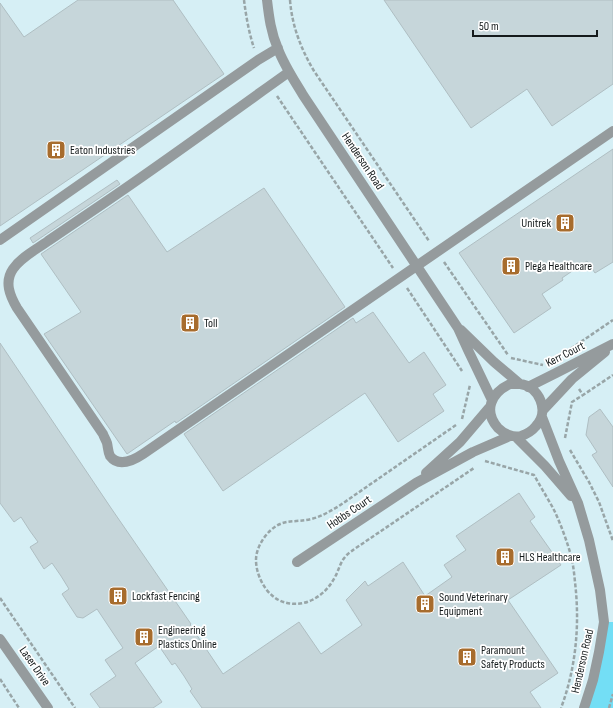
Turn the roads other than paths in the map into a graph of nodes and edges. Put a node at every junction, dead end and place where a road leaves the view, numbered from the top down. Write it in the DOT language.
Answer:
graph roads {
  1 [pos="266,0"];
  2 [pos="278,48"];
  3 [pos="289,72"];
  4 [pos="613,131"];
  5 [pos="0,240"];
  6 [pos="416,265"];
  7 [pos="458,328"];
  8 [pos="613,345"];
  9 [pos="524,385"];
  10 [pos="491,404"];
  11 [pos="542,413"];
  12 [pos="513,436"];
  13 [pos="416,483"];
  14 [pos="578,503"];
  15 [pos="297,562"];
  16 [pos="608,622"];
  17 [pos="0,639"];
  18 [pos="48,708"];
  19 [pos="584,708"];
  1 -- 2 [label="street, Henderson Road"];
  2 -- 3 [label="street, Henderson Road"];
  2 -- 5 [label="street"];
  3 -- 6 [label="street, Henderson Road"];
  3 -- 6 [label="street"];
  4 -- 6 [label="street"];
  6 -- 7 [label="street, Henderson Road"];
  7 -- 9 [label="street, Henderson Road"];
  7 -- 10 [label="street, Henderson Road"];
  8 -- 9 [label="street, Kerr Court"];
  8 -- 11 [label="street, Kerr Court"];
  9 -- 10 [label="street"];
  9 -- 11 [label="street"];
  10 -- 12 [label="street"];
  10 -- 13 [label="street, Hobbs Court"];
  11 -- 12 [label="street"];
  11 -- 14 [label="street, Henderson Road"];
  12 -- 13 [label="street, Hobbs Court"];
  12 -- 14 [label="street, Henderson Road"];
  13 -- 15 [label="street, Hobbs Court"];
  14 -- 16 [label="street, Henderson Road"];
  16 -- 19 [label="street, Henderson Road"];
  17 -- 18 [label="street, Laser Drive"];
}
